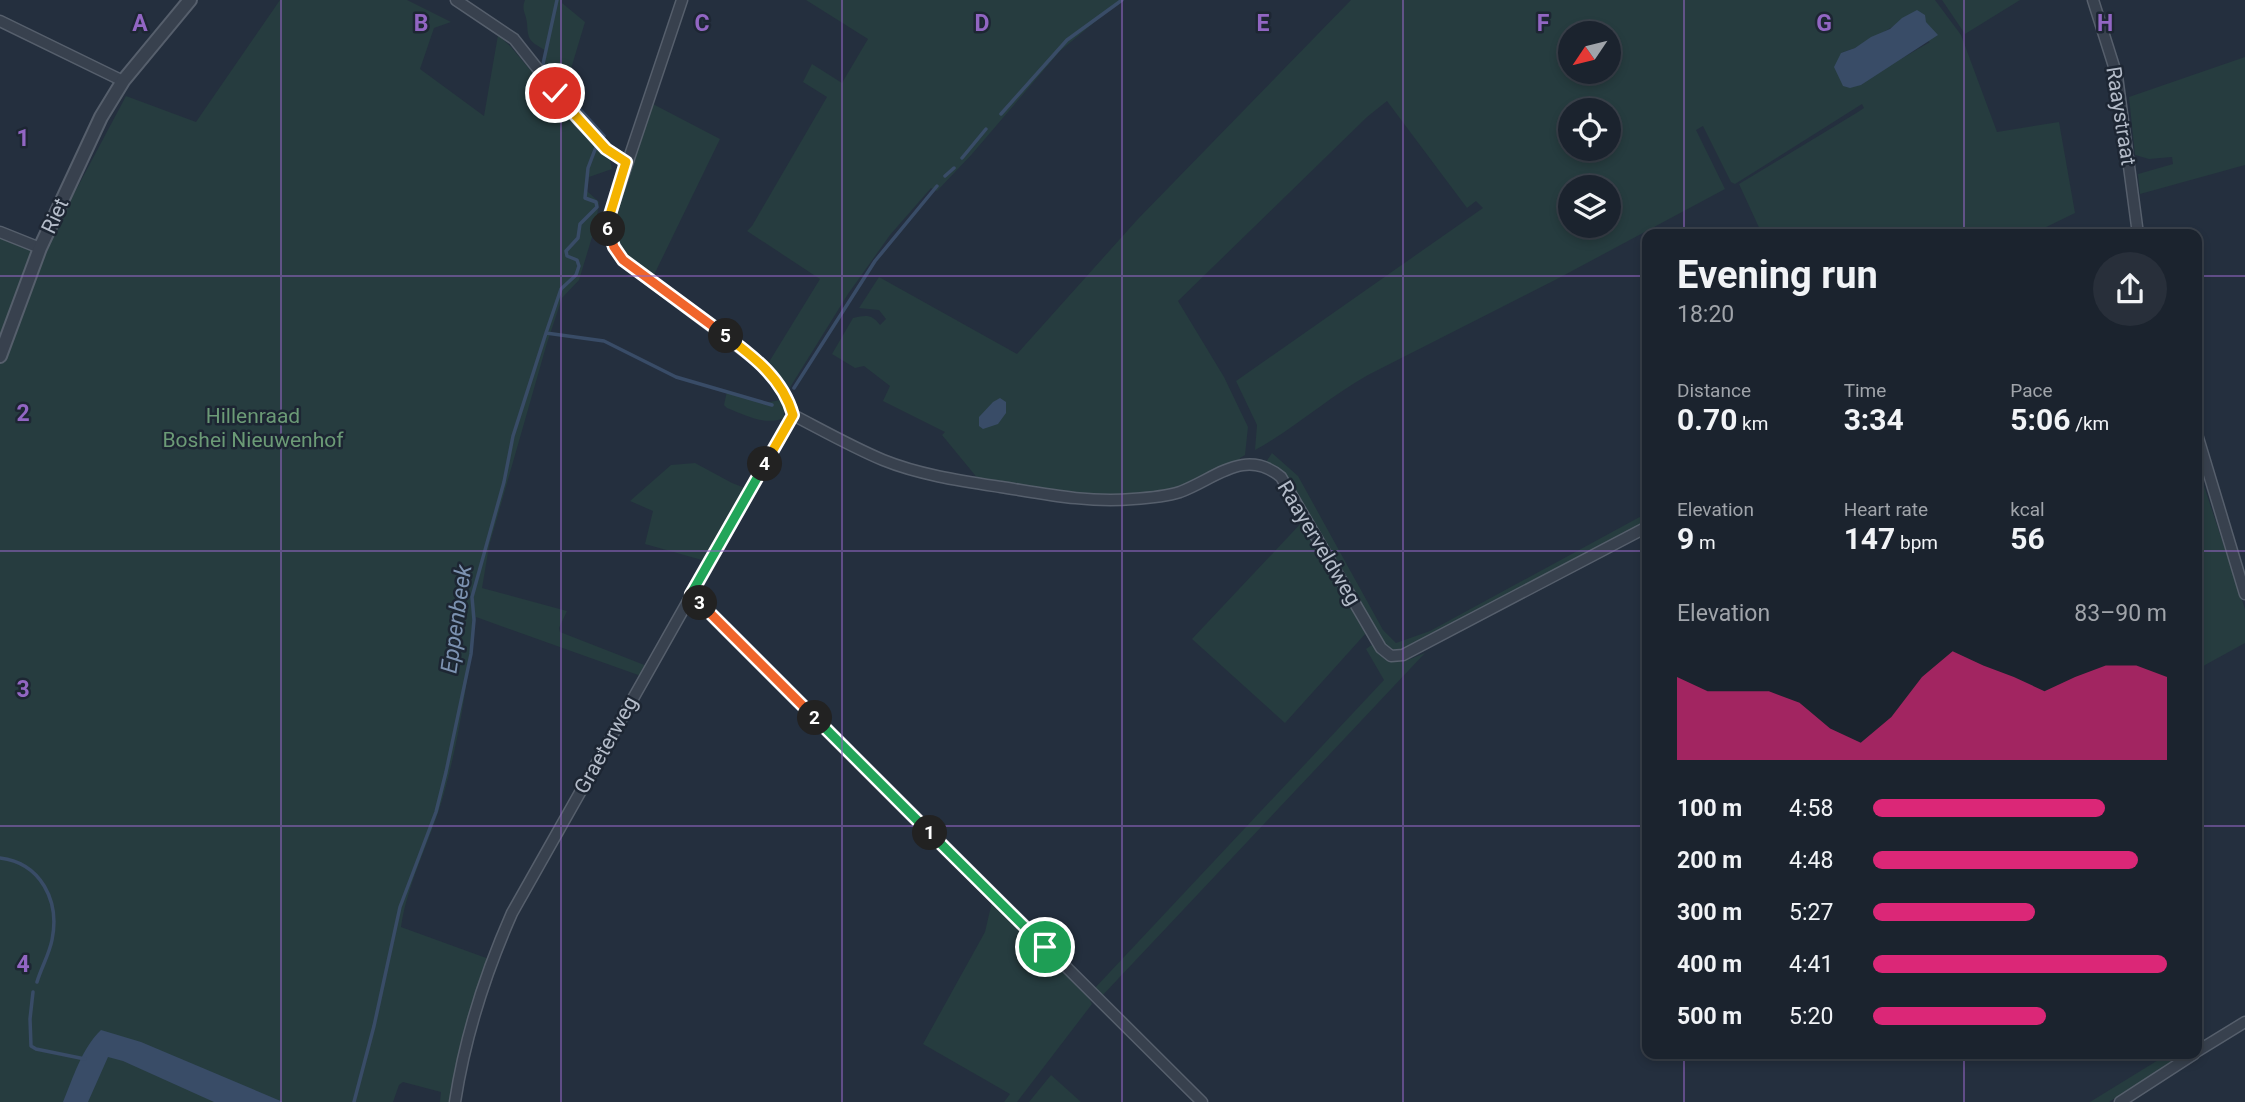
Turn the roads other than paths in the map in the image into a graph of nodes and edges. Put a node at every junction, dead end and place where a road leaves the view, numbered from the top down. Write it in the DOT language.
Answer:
graph roads {
  1 [pos="190,0"];
  2 [pos="456,0"];
  3 [pos="682,0"];
  4 [pos="2094,0"];
  5 [pos="0,21"];
  6 [pos="123,82"];
  7 [pos="626,162"];
  8 [pos="2137,229"];
  9 [pos="0,232"];
  10 [pos="40,248"];
  11 [pos="0,356"];
  12 [pos="793,415"];
  13 [pos="2202,451"];
  14 [pos="1642,530"];
  15 [pos="691,594"];
  16 [pos="2245,594"];
  17 [pos="2245,1022"];
  18 [pos="2202,1049"];
  19 [pos="2186,1059"];
  20 [pos="455,1102"];
  21 [pos="1202,1102"];
  22 [pos="2120,1102"];
  1 -- 6 [label="street, Riet"];
  2 -- 7 [label="street"];
  3 -- 7 [label="street"];
  4 -- 8 [label="street, Raaystraat"];
  5 -- 6 [label="street"];
  6 -- 10 [label="street, Riet"];
  7 -- 12 [label="street"];
  9 -- 10 [label="street"];
  10 -- 11 [label="street, Riet"];
  12 -- 14 [label="street, Raayerveldweg"];
  12 -- 15 [label="street, Graeterweg"];
  13 -- 16 [label="street"];
  15 -- 20 [label="street, Graeterweg"];
  15 -- 21 [label="street"];
  17 -- 18 [label="street"];
  19 -- 22 [label="street"];
}
